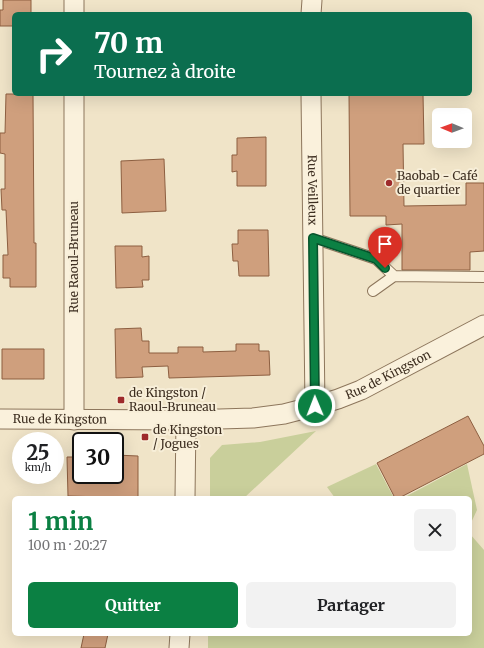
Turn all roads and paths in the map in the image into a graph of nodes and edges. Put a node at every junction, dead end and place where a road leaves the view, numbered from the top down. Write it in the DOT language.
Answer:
graph roads {
  1 [pos="74,0"];
  2 [pos="312,0"];
  3 [pos="74,12"];
  4 [pos="311,12"];
  5 [pos="74,96"];
  6 [pos="312,96"];
  7 [pos="313,238"];
  8 [pos="394,276"];
  9 [pos="484,277"];
  10 [pos="372,291"];
  11 [pos="482,332"];
  12 [pos="315,406"];
  13 [pos="0,419"];
  14 [pos="74,420"];
  15 [pos="186,420"];
  16 [pos="185,496"];
  17 [pos="180,636"];
  18 [pos="179,648"];
  1 -- 3 [label="street"];
  2 -- 4 [label="street"];
  5 -- 14 [label="street, Rue Raoul-Bruneau"];
  6 -- 7 [label="street, Rue Veilleux"];
  7 -- 8 [label="lane"];
  7 -- 12 [label="street, Rue Veilleux"];
  8 -- 9 [label="lane"];
  8 -- 10 [label="lane"];
  11 -- 12 [label="street, Rue de Kingston"];
  12 -- 15 [label="street, Rue de Kingston"];
  13 -- 14 [label="street, Rue de Kingston"];
  14 -- 15 [label="street, Rue de Kingston"];
  15 -- 16 [label="street"];
  17 -- 18 [label="street"];
}
